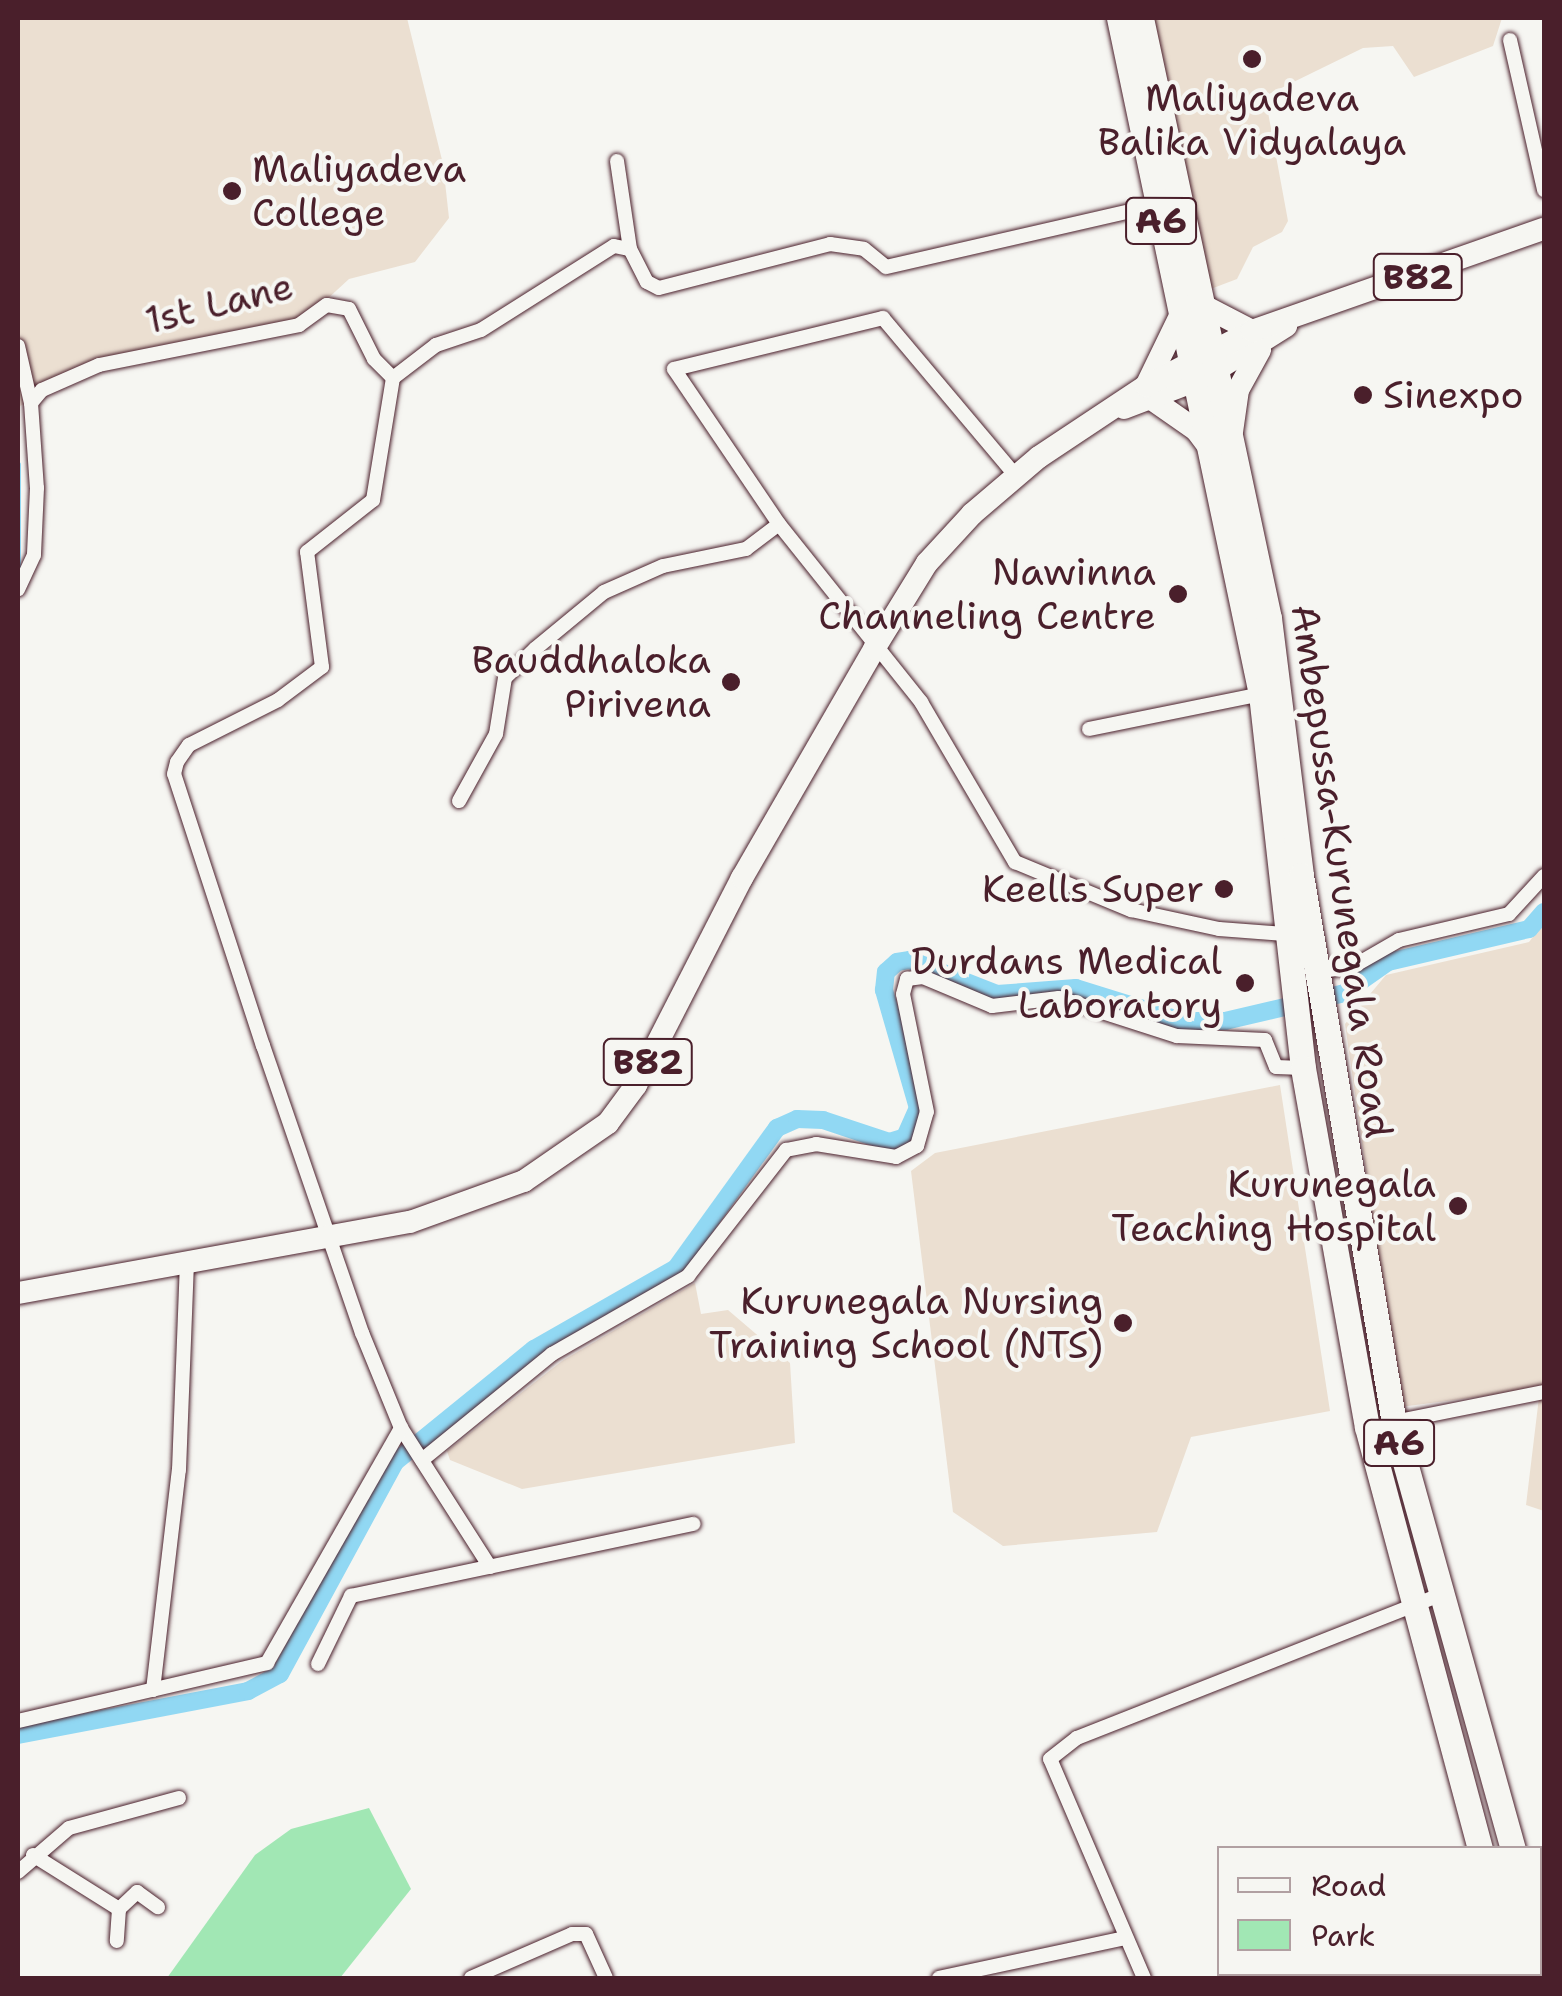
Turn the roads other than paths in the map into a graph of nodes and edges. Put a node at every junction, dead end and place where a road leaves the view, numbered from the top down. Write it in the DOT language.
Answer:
graph roads {
  1 [pos="1119,18"];
  2 [pos="1141,18"];
  3 [pos="1510,40"];
  4 [pos="617,162"];
  5 [pos="1544,190"];
  6 [pos="1157,205"];
  7 [pos="1544,229"];
  8 [pos="630,249"];
  9 [pos="1191,310"];
  10 [pos="1257,339"];
  11 [pos="18,346"];
  12 [pos="1203,368"];
  13 [pos="393,378"];
  14 [pos="1150,393"];
  15 [pos="31,403"];
  16 [pos="1222,445"];
  17 [pos="1015,475"];
  18 [pos="779,524"];
  19 [pos="18,590"];
  20 [pos="874,649"];
  21 [pos="1261,694"];
  22 [pos="1090,729"];
  23 [pos="459,801"];
  24 [pos="1544,876"];
  25 [pos="1286,934"];
  26 [pos="1320,971"];
  27 [pos="1303,1068"];
  28 [pos="331,1237"];
  29 [pos="187,1264"];
  30 [pos="18,1293"];
  31 [pos="1544,1392"];
  32 [pos="1394,1422"];
  33 [pos="1368,1427"];
  34 [pos="401,1428"];
  35 [pos="422,1460"];
  36 [pos="694,1524"];
  37 [pos="490,1568"];
  38 [pos="1438,1596"];
  39 [pos="1411,1606"];
  40 [pos="318,1664"];
  41 [pos="154,1690"];
  42 [pos="18,1721"];
  43 [pos="179,1798"];
  44 [pos="1479,1846"];
  45 [pos="1512,1846"];
  46 [pos="33,1855"];
  47 [pos="18,1872"];
  48 [pos="158,1907"];
  49 [pos="119,1909"];
  50 [pos="1124,1938"];
  51 [pos="117,1942"];
  52 [pos="470,1978"];
  53 [pos="606,1978"];
  54 [pos="939,1978"];
  55 [pos="1144,1978"];
  1 -- 6 [label="highway, Ambepussa-Kurunegala Road / A6"];
  2 -- 9 [label="highway, Ambepussa-Kurunegala Road / A6"];
  3 -- 5 [label="street"];
  4 -- 8 [label="street"];
  6 -- 8 [label="street"];
  6 -- 9 [label="highway, Ambepussa-Kurunegala Road / A6"];
  7 -- 10 [label="main road, B82"];
  8 -- 13 [label="street"];
  9 -- 10 [label="main road"];
  9 -- 12 [label="highway, Ambepussa-Kurunegala Road / A6"];
  9 -- 14 [label="main road"];
  10 -- 12 [label="main road, B82"];
  10 -- 16 [label="main road"];
  11 -- 15 [label="street"];
  12 -- 14 [label="main road, B82"];
  12 -- 16 [label="highway, Ambepussa-Kurunegala Road / A6"];
  13 -- 15 [label="street, 1st Lane"];
  13 -- 28 [label="street"];
  14 -- 16 [label="main road"];
  14 -- 17 [label="main road, B82"];
  15 -- 19 [label="street"];
  16 -- 21 [label="highway, Ambepussa-Kurunegala Road / A6"];
  16 -- 26 [label="highway, Ambepussa-Kurunegala Road / A6"];
  17 -- 18 [label="street"];
  17 -- 20 [label="main road, B82"];
  18 -- 20 [label="street"];
  18 -- 23 [label="street"];
  20 -- 25 [label="street"];
  20 -- 28 [label="main road, B82"];
  21 -- 22 [label="street"];
  21 -- 25 [label="highway, Ambepussa-Kurunegala Road / A6"];
  24 -- 26 [label="street"];
  25 -- 27 [label="highway, Ambepussa-Kurunegala Road / A6"];
  26 -- 32 [label="highway, Ambepussa-Kurunegala Road / A6"];
  27 -- 33 [label="highway, Ambepussa-Kurunegala Road / A6"];
  27 -- 35 [label="street"];
  28 -- 29 [label="main road, B82"];
  28 -- 34 [label="street"];
  29 -- 30 [label="main road, B82"];
  29 -- 41 [label="street"];
  31 -- 32 [label="street"];
  32 -- 33 [label="street"];
  32 -- 38 [label="highway, Ambepussa-Kurunegala Road / A6"];
  33 -- 39 [label="highway, Ambepussa-Kurunegala Road / A6"];
  34 -- 35 [label="street"];
  34 -- 41 [label="street"];
  35 -- 37 [label="street"];
  36 -- 37 [label="street"];
  37 -- 40 [label="street"];
  38 -- 39 [label="street"];
  38 -- 45 [label="highway, Ambepussa-Kurunegala Road / A6"];
  39 -- 44 [label="highway, Ambepussa-Kurunegala Road / A6"];
  39 -- 50 [label="street"];
  41 -- 42 [label="street"];
  43 -- 46 [label="street"];
  46 -- 47 [label="street"];
  46 -- 49 [label="street"];
  48 -- 49 [label="street"];
  49 -- 51 [label="street"];
  50 -- 54 [label="street"];
  50 -- 55 [label="street"];
  52 -- 53 [label="street"];
}
